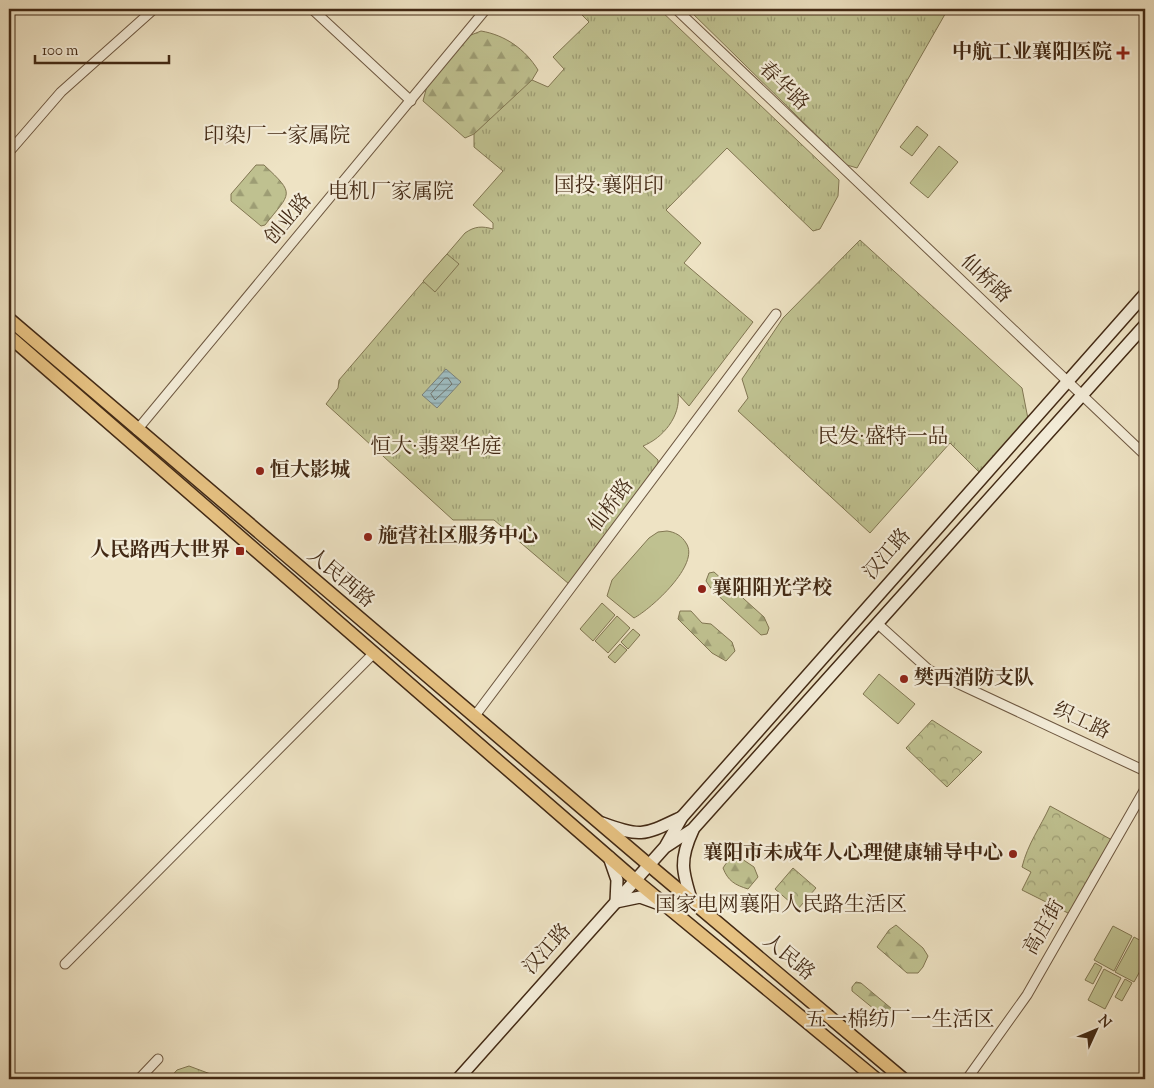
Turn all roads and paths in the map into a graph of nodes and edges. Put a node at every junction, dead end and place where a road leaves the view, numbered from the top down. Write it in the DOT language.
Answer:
graph roads {
  1 [pos="154,9"];
  2 [pos="312,9"];
  3 [pos="486,9"];
  4 [pos="676,9"];
  5 [pos="411,101"];
  6 [pos="9,152"];
  7 [pos="865,190"];
  8 [pos="1145,294"];
  9 [pos="776,314"];
  10 [pos="9,319"];
  11 [pos="1145,325"];
  12 [pos="9,336"];
  13 [pos="1066,381"];
  14 [pos="1081,395"];
  15 [pos="137,430"];
  16 [pos="1145,456"];
  17 [pos="878,624"];
  18 [pos="374,653"];
  19 [pos="474,717"];
  20 [pos="1145,771"];
  21 [pos="1145,789"];
  22 [pos="682,817"];
  23 [pos="599,822"];
  24 [pos="693,829"];
  25 [pos="665,847"];
  26 [pos="609,857"];
  27 [pos="649,865"];
  28 [pos="635,880"];
  29 [pos="616,902"];
  30 [pos="692,902"];
  31 [pos="669,908"];
  32 [pos="65,964"];
  33 [pos="158,1059"];
  34 [pos="139,1079"];
  35 [pos="458,1079"];
  36 [pos="876,1079"];
  37 [pos="903,1079"];
  38 [pos="967,1079"];
  1 -- 6 [label="street"];
  2 -- 5 [label="street"];
  3 -- 5 [label="street, 创业路"];
  4 -- 7 [label="street, 春华路"];
  5 -- 15 [label="street, 创业路"];
  7 -- 13 [label="street, 仙桥路"];
  8 -- 13 [label="main road, 汉江路"];
  9 -- 19 [label="street, 仙桥路"];
  10 -- 15 [label="main road, 人民西路"];
  11 -- 14 [label="main road, 汉江路"];
  12 -- 18 [label="main road, 人民西路"];
  13 -- 14 [label="street, 仙桥路"];
  13 -- 22 [label="main road, 汉江路"];
  14 -- 16 [label="street"];
  14 -- 17 [label="main road, 汉江路"];
  15 -- 19 [label="main road, 人民西路"];
  17 -- 20 [label="street, 织工路"];
  17 -- 24 [label="main road, 汉江路"];
  18 -- 26 [label="main road, 人民西路"];
  18 -- 32 [label="street"];
  19 -- 23 [label="main road, 人民西路"];
  21 -- 38 [label="street, 高庄街"];
  22 -- 23 [label="main road"];
  22 -- 25 [label="main road, 汉江路"];
  23 -- 27 [label="main road, 人民西路"];
  24 -- 25 [label="main road, 汉江路"];
  24 -- 30 [label="main road"];
  25 -- 27 [label="main road, 汉江路"];
  26 -- 28 [label="main road, 人民西路"];
  26 -- 29 [label="main road"];
  27 -- 28 [label="main road, 汉江路"];
  27 -- 30 [label="main road, 人民路"];
  28 -- 29 [label="main road, 汉江路"];
  28 -- 31 [label="main road, 人民路"];
  29 -- 31 [label="main road"];
  29 -- 35 [label="main road, 汉江路"];
  30 -- 37 [label="main road, 人民路"];
  31 -- 36 [label="main road, 人民路"];
  33 -- 34 [label="street"];
}
